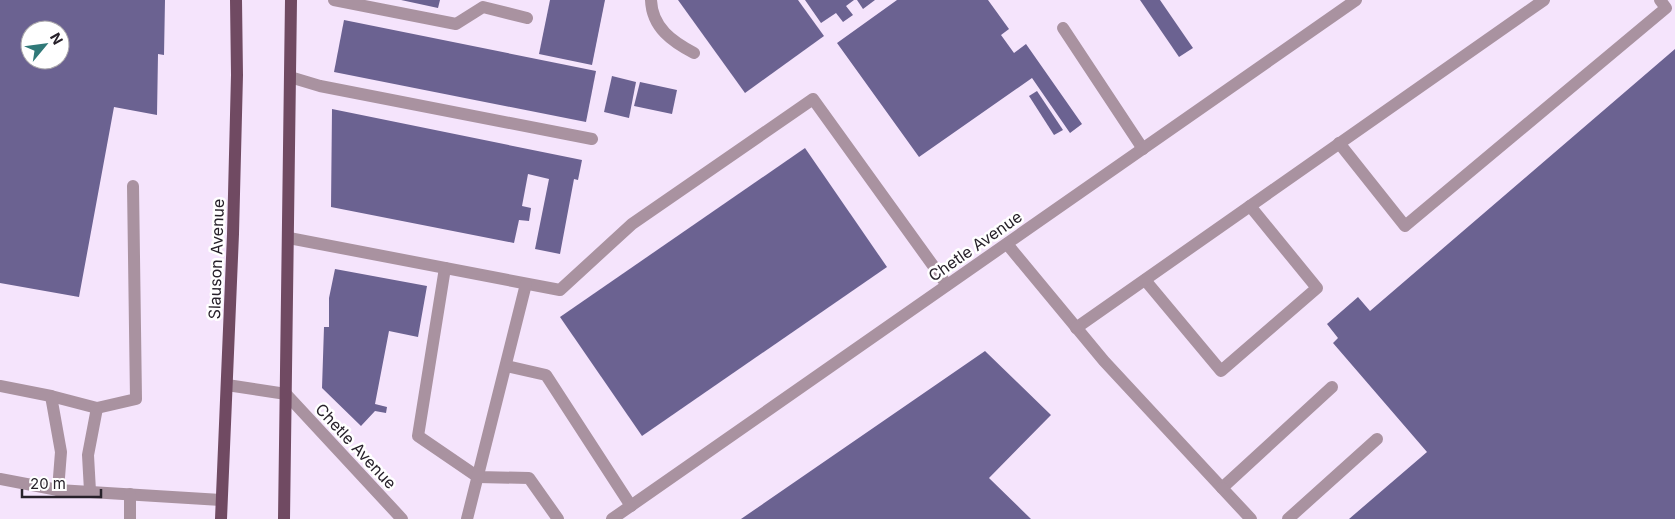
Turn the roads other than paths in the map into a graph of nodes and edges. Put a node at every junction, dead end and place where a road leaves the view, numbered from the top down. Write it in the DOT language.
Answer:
graph roads {
  1 [pos="236,0"];
  2 [pos="291,0"];
  3 [pos="334,0"];
  4 [pos="651,0"];
  5 [pos="1356,0"];
  6 [pos="1544,0"];
  7 [pos="1660,0"];
  8 [pos="527,18"];
  9 [pos="1063,28"];
  10 [pos="694,53"];
  11 [pos="290,77"];
  12 [pos="592,139"];
  13 [pos="1339,143"];
  14 [pos="1142,149"];
  15 [pos="134,186"];
  16 [pos="1250,206"];
  17 [pos="289,238"];
  18 [pos="1007,244"];
  19 [pos="444,268"];
  20 [pos="1145,280"];
  21 [pos="526,284"];
  22 [pos="947,285"];
  23 [pos="1076,328"];
  24 [pos="506,366"];
  25 [pos="227,384"];
  26 [pos="0,386"];
  27 [pos="1332,387"];
  28 [pos="286,394"];
  29 [pos="52,396"];
  30 [pos="97,408"];
  31 [pos="1377,439"];
  32 [pos="478,476"];
  33 [pos="0,479"];
  34 [pos="1222,488"];
  35 [pos="58,490"];
  36 [pos="90,490"];
  37 [pos="130,494"];
  38 [pos="222,500"];
  39 [pos="631,506"];
  40 [pos="130,519"];
  41 [pos="221,519"];
  42 [pos="284,519"];
  43 [pos="402,519"];
  44 [pos="467,519"];
  45 [pos="558,519"];
  46 [pos="612,519"];
  47 [pos="1251,519"];
  48 [pos="1288,519"];
  1 -- 25 [label="main road, Slauson Avenue"];
  2 -- 11 [label="main road"];
  3 -- 8 [label="street"];
  4 -- 10 [label="street"];
  5 -- 14 [label="street, Chetle Avenue"];
  6 -- 13 [label="street"];
  7 -- 13 [label="street"];
  9 -- 14 [label="street"];
  11 -- 12 [label="street"];
  11 -- 17 [label="main road"];
  13 -- 16 [label="street"];
  14 -- 18 [label="street, Chetle Avenue"];
  15 -- 30 [label="street"];
  16 -- 20 [label="street"];
  16 -- 20 [label="street"];
  17 -- 19 [label="street"];
  17 -- 28 [label="main road"];
  18 -- 22 [label="street, Chetle Avenue"];
  18 -- 23 [label="street"];
  19 -- 21 [label="street"];
  19 -- 32 [label="street"];
  20 -- 23 [label="street"];
  21 -- 22 [label="street"];
  21 -- 24 [label="street"];
  22 -- 39 [label="street, Chetle Avenue"];
  23 -- 34 [label="street"];
  24 -- 32 [label="street"];
  24 -- 39 [label="street"];
  25 -- 28 [label="street"];
  25 -- 38 [label="main road, Slauson Avenue"];
  26 -- 29 [label="street"];
  27 -- 34 [label="street"];
  28 -- 42 [label="main road"];
  28 -- 43 [label="street, Chetle Avenue"];
  29 -- 30 [label="street"];
  29 -- 35 [label="street"];
  30 -- 36 [label="street"];
  31 -- 48 [label="street"];
  32 -- 44 [label="street"];
  32 -- 45 [label="street"];
  33 -- 35 [label="street"];
  34 -- 47 [label="street"];
  35 -- 36 [label="street"];
  36 -- 37 [label="street"];
  37 -- 38 [label="street"];
  37 -- 40 [label="street"];
  38 -- 41 [label="main road, Slauson Avenue"];
  39 -- 46 [label="street, Chetle Avenue"];
}
